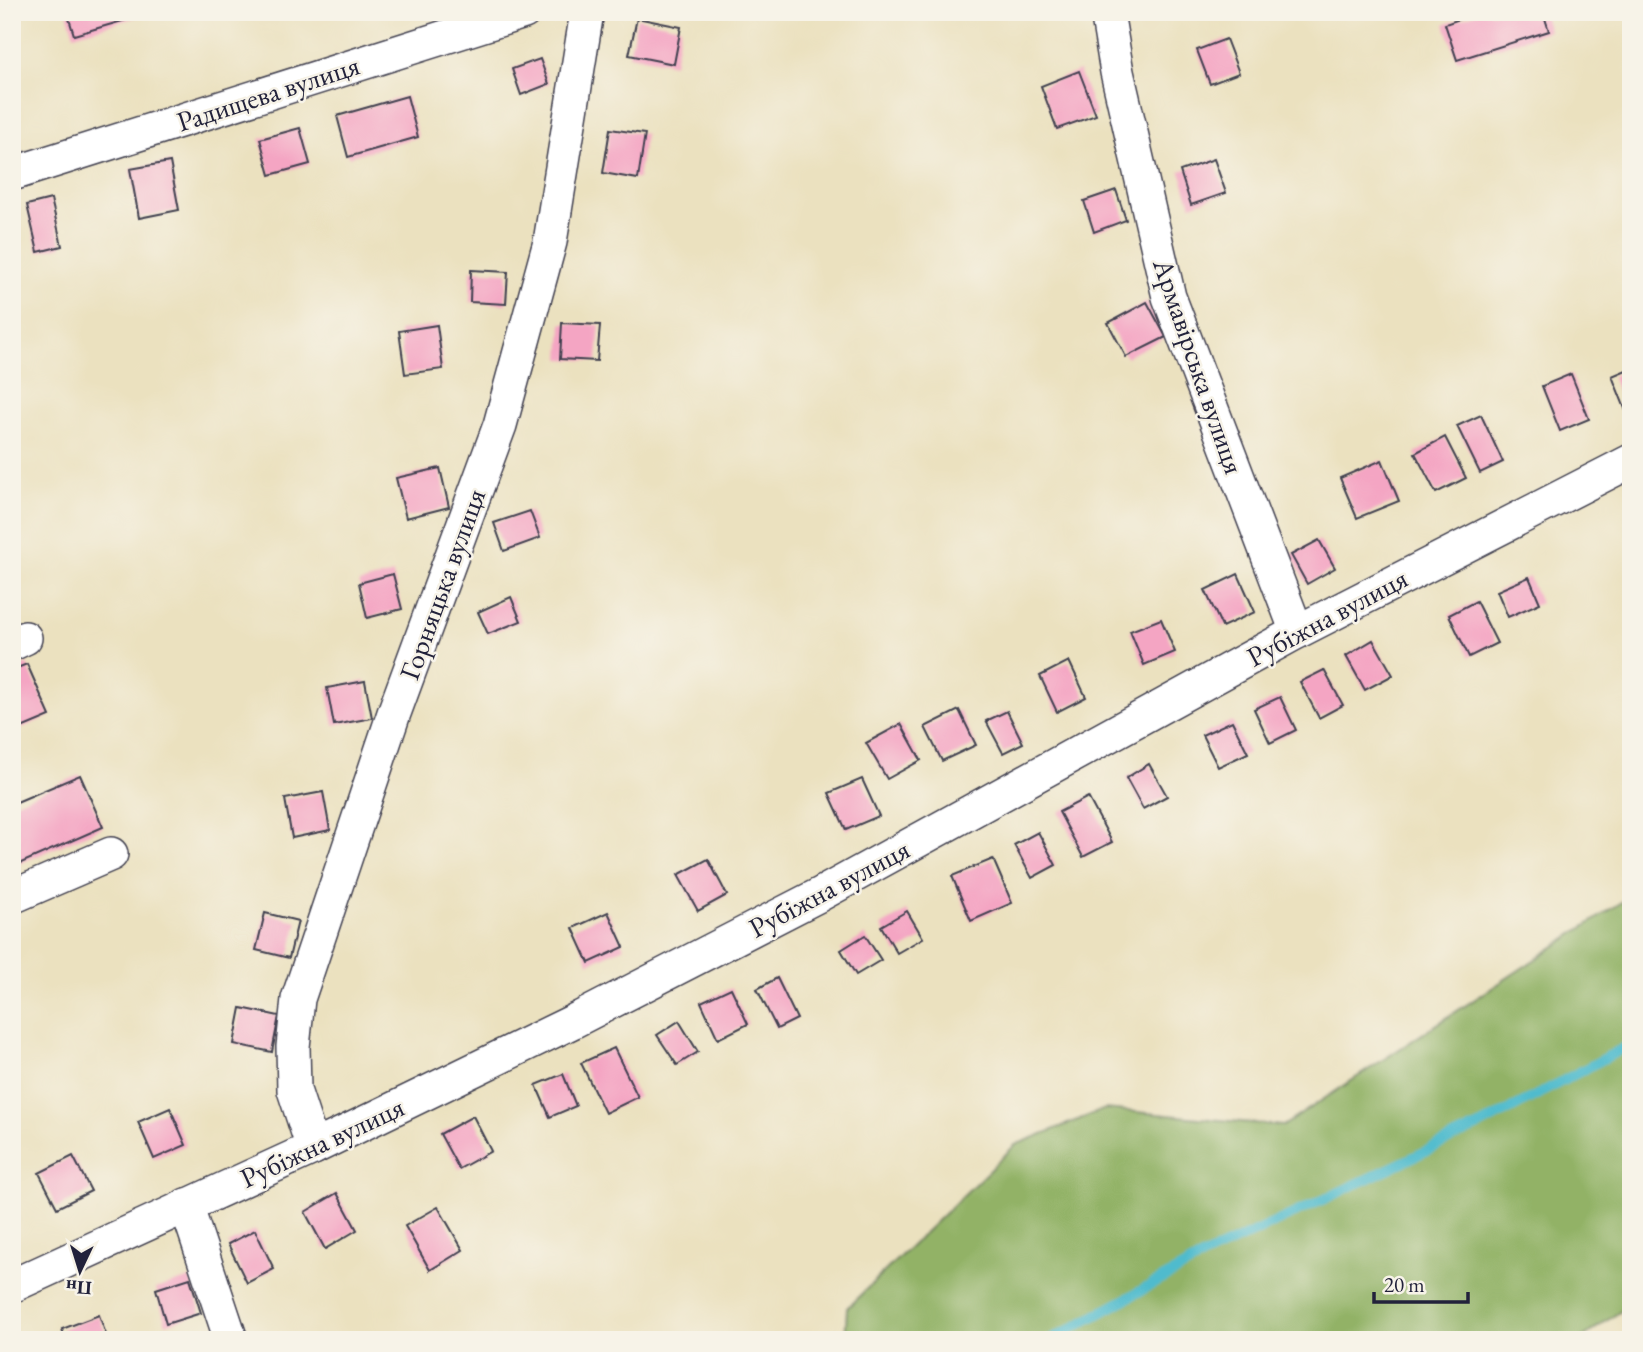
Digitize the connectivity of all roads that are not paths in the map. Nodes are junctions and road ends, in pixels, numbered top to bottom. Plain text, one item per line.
1 (524, 12) edge
2 (587, 12) edge
3 (1107, 12) edge
4 (12, 174) edge
5 (1631, 461) edge
6 (1297, 632) junction
7 (111, 854) dead end
8 (12, 897) edge
9 (313, 1148) junction
10 (186, 1205) junction
11 (12, 1286) edge
12 (231, 1340) edge

1 - 4 street, Радищева вулиця
2 - 9 street, Горняцька вулиця
3 - 6 street, Армавірська вулиця
5 - 6 street, Рубіжна вулиця
6 - 9 street, Рубіжна вулиця
7 - 8 street
9 - 10 street, Рубіжна вулиця
10 - 11 street, Рубіжна вулиця
10 - 12 street

